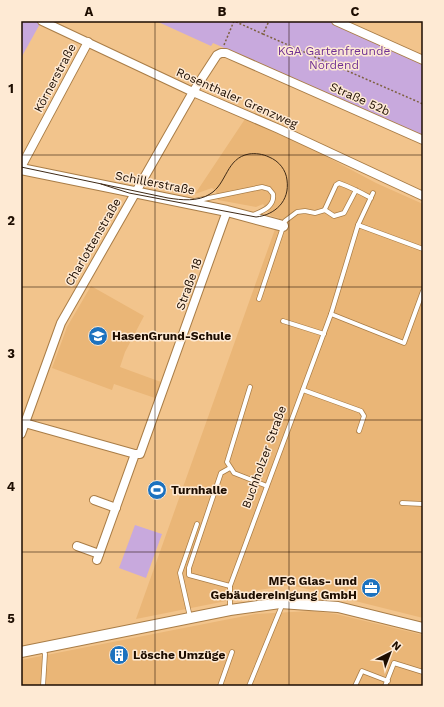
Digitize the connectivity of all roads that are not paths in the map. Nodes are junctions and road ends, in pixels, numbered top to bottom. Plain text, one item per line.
1 (42, 21) edge
2 (336, 21) edge
3 (88, 42) junction
4 (221, 53) joint
5 (423, 60) edge
6 (193, 92) junction
7 (423, 140) edge
8 (21, 168) edge
9 (356, 190) junction
10 (373, 192) dead end
11 (135, 193) junction
12 (423, 196) edge
13 (371, 198) junction
14 (185, 202) junction
15 (325, 210) junction
16 (227, 211) junction
17 (251, 216) junction
18 (283, 226) junction
19 (358, 226) junction
20 (423, 249) edge
21 (423, 291) edge
22 (259, 299) dead end
23 (331, 314) junction
24 (283, 320) dead end
25 (324, 334) junction
26 (250, 387) dead end
27 (303, 390) junction
28 (23, 422) edge
29 (359, 431) dead end
30 (21, 434) edge
31 (137, 454) junction
32 (230, 468) junction
33 (267, 486) junction
34 (94, 500) dead end
35 (402, 503) dead end
36 (423, 504) edge
37 (116, 508) junction
38 (197, 524) dead end
39 (77, 546) dead end
40 (230, 586) junction
41 (283, 603) junction
42 (230, 610) junction
43 (190, 618) junction
44 (423, 628) edge
45 (43, 648) junction
46 (21, 652) edge
47 (232, 652) dead end
48 (423, 672) edge
49 (388, 681) junction
50 (43, 686) edge
51 (220, 686) edge
52 (249, 686) edge
53 (355, 686) edge
54 (386, 686) edge

1 - 3 street, Rosenthaler Grenzweg
2 - 5 street
3 - 6 street, Rosenthaler Grenzweg
3 - 8 street, Körnerstraße
4 - 6 street, Charlottenstraße
4 - 7 street, Straße 52b
6 - 11 street, Charlottenstraße
6 - 12 street, Rosenthaler Grenzweg
8 - 11 street, Schillerstraße
9 - 13 lane
9 - 15 lane
9 - 15 lane
10 - 13 lane, Buchholzer Straße
11 - 14 street, Schillerstraße
11 - 28 street, Charlottenstraße
13 - 19 lane, Buchholzer Straße
14 - 16 street, Schillerstraße
14 - 17 lane
15 - 18 lane
16 - 17 street, Schillerstraße
16 - 31 street, Straße 18
17 - 18 street, Schillerstraße
18 - 22 lane
19 - 20 lane
19 - 23 lane, Buchholzer Straße
21 - 23 lane
23 - 25 lane, Buchholzer Straße
24 - 25 lane
25 - 27 lane, Buchholzer Straße
26 - 32 lane
27 - 29 lane
27 - 33 lane, Buchholzer Straße
28 - 30 street, Charlottenstraße
28 - 31 street
31 - 37 street, Straße 18
32 - 33 lane
32 - 40 lane
33 - 40 lane, Buchholzer Straße
34 - 37 street
35 - 36 lane
37 - 39 street, Straße 18
38 - 43 lane
40 - 42 lane, Buchholzer Straße
41 - 42 street
41 - 44 street
41 - 52 lane
42 - 43 street
43 - 45 street
45 - 46 street
45 - 50 lane
47 - 51 lane
48 - 49 lane
49 - 53 lane
49 - 54 lane

